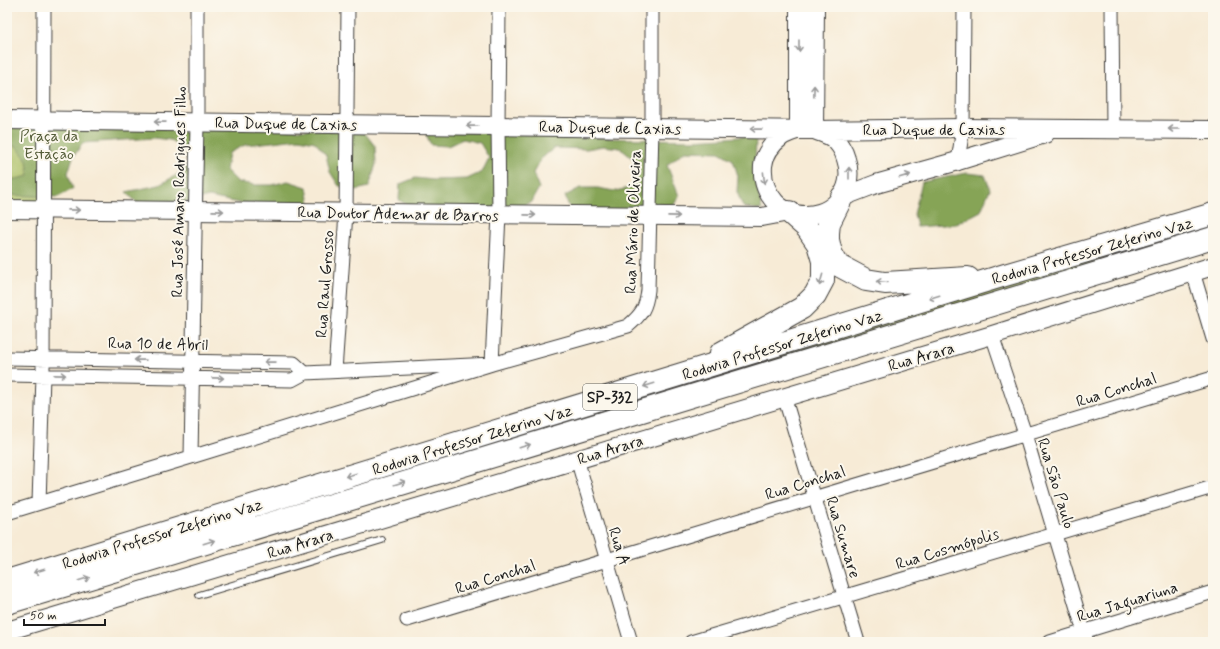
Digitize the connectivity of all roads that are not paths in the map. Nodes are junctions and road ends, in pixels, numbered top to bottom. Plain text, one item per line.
1 (44, 7) edge
2 (197, 7) edge
3 (348, 7) edge
4 (499, 7) edge
5 (652, 7) edge
6 (799, 7) edge
7 (815, 7) edge
8 (964, 7) edge
9 (1112, 7) edge
10 (7, 120) edge
11 (43, 121) junction
12 (197, 122) junction
13 (347, 124) junction
14 (498, 126) junction
15 (652, 128) junction
16 (963, 128) junction
17 (807, 129) junction
18 (1061, 129) junction
19 (1113, 129) junction
20 (1213, 130) edge
21 (958, 161) junction
22 (842, 198) junction
23 (7, 209) edge
24 (43, 209) junction
25 (195, 211) junction
26 (789, 212) junction
27 (346, 213) junction
28 (499, 214) junction
29 (1213, 214) edge
30 (651, 216) junction
31 (1213, 238) edge
32 (1213, 266) edge
33 (1193, 272) junction
34 (1005, 275) junction
35 (992, 335) junction
36 (1213, 339) edge
37 (7, 358) edge
38 (43, 358) junction
39 (192, 361) junction
40 (492, 364) junction
41 (335, 371) junction
42 (305, 373) junction
43 (7, 375) edge
44 (43, 375) junction
45 (192, 378) junction
46 (673, 378) junction
47 (1213, 378) edge
48 (784, 396) junction
49 (1025, 434) junction
50 (192, 457) junction
51 (577, 459) junction
52 (1213, 486) edge
53 (814, 497) junction
54 (40, 503) junction
55 (7, 513) edge
56 (1055, 534) junction
57 (382, 540) dead end
58 (607, 559) junction
59 (7, 581) edge
60 (1213, 592) edge
61 (199, 595) dead end
62 (844, 596) junction
63 (7, 603) edge
64 (407, 620) dead end
65 (7, 631) edge
66 (1086, 637) edge
67 (631, 642) edge
68 (691, 642) edge
69 (858, 642) edge
70 (1050, 642) edge

1 - 11 street
2 - 12 street, Rua José Amaro Rodrigues Filho
3 - 13 street, Rua Raul Grosso
4 - 14 street
5 - 15 street, Rua Mário de Oliveira
6 -> 17 street
17 -> 7 street
8 - 16 street
9 - 19 street
10 - 11 street, Rua Duque de Caxias
12 -> 11 street, Rua Duque de Caxias
11 - 24 street
12 - 13 street, Rua Duque de Caxias
12 - 25 street, Rua José Amaro Rodrigues Filho
14 -> 13 street, Rua Duque de Caxias
13 - 27 street, Rua Raul Grosso
14 - 15 street, Rua Duque de Caxias
14 - 28 street
17 -> 15 street, Rua Duque de Caxias
15 - 30 street, Rua Mário de Oliveira
16 - 17 street, Rua Duque de Caxias
16 - 18 street, Rua Duque de Caxias
16 - 21 street
22 -> 17 street
17 -> 26 street
18 - 19 street, Rua Duque de Caxias
18 - 21 street
20 -> 19 street, Rua Duque de Caxias
22 -> 21 street
22 - 26 street
34 -> 22 highway
23 - 24 street, Rua Doutor Ademar de Barros
24 -> 25 street, Rua Doutor Ademar de Barros
24 - 38 street
25 -> 27 street, Rua Doutor Ademar de Barros
25 - 39 street, Rua José Amaro Rodrigues Filho
30 -> 26 street, Rua Doutor Ademar de Barros
26 -> 46 highway
27 - 28 street, Rua Doutor Ademar de Barros
27 - 41 street, Rua Raul Grosso
28 -> 30 street, Rua Doutor Ademar de Barros
28 - 40 street
29 - 34 highway, Rodovia Professor Zeferino Vaz / SP-332
30 - 40 street, Rua Mário de Oliveira
63 -> 31 highway, Rodovia Professor Zeferino Vaz / SP-332
32 - 33 street, Rua Arara
33 - 35 street, Rua Arara
33 - 36 street
34 -> 46 highway, Rodovia Professor Zeferino Vaz / SP-332
35 - 48 street, Rua Arara
35 - 49 street, Rua São Paulo
37 - 38 street, Rua 10 de Abril
39 -> 38 street, Rua 10 de Abril
38 - 44 street
42 -> 39 street, Rua 10 de Abril
39 - 45 street, Rua José Amaro Rodrigues Filho
40 - 41 street
40 - 50 street
41 - 42 street
45 -> 42 street
43 - 44 street
44 -> 45 street
44 - 54 street
45 - 50 street, Rua José Amaro Rodrigues Filho
46 -> 59 highway, Rodovia Professor Zeferino Vaz / SP-332
47 - 49 street, Rua Conchal
48 - 51 street, Rua Arara
48 - 53 street, Rua Sumare
49 - 53 street, Rua Conchal
49 - 56 street, Rua São Paulo
50 - 54 street
51 - 58 street, Rua A
51 - 65 street, Rua Arara
52 - 56 street, Rua Cosmópolis
53 - 58 street, Rua Conchal
53 - 62 street, Rua Sumare
54 - 55 street
56 - 62 street, Rua Cosmópolis
56 - 66 street, Rua São Paulo
57 - 61 lane
58 - 64 street, Rua Conchal
58 - 67 street, Rua A
60 - 66 street, Rua Jaguariuna
62 - 68 street, Rua Cosmópolis
62 - 69 street, Rua Sumare
66 - 70 street, Rua Jaguariuna

